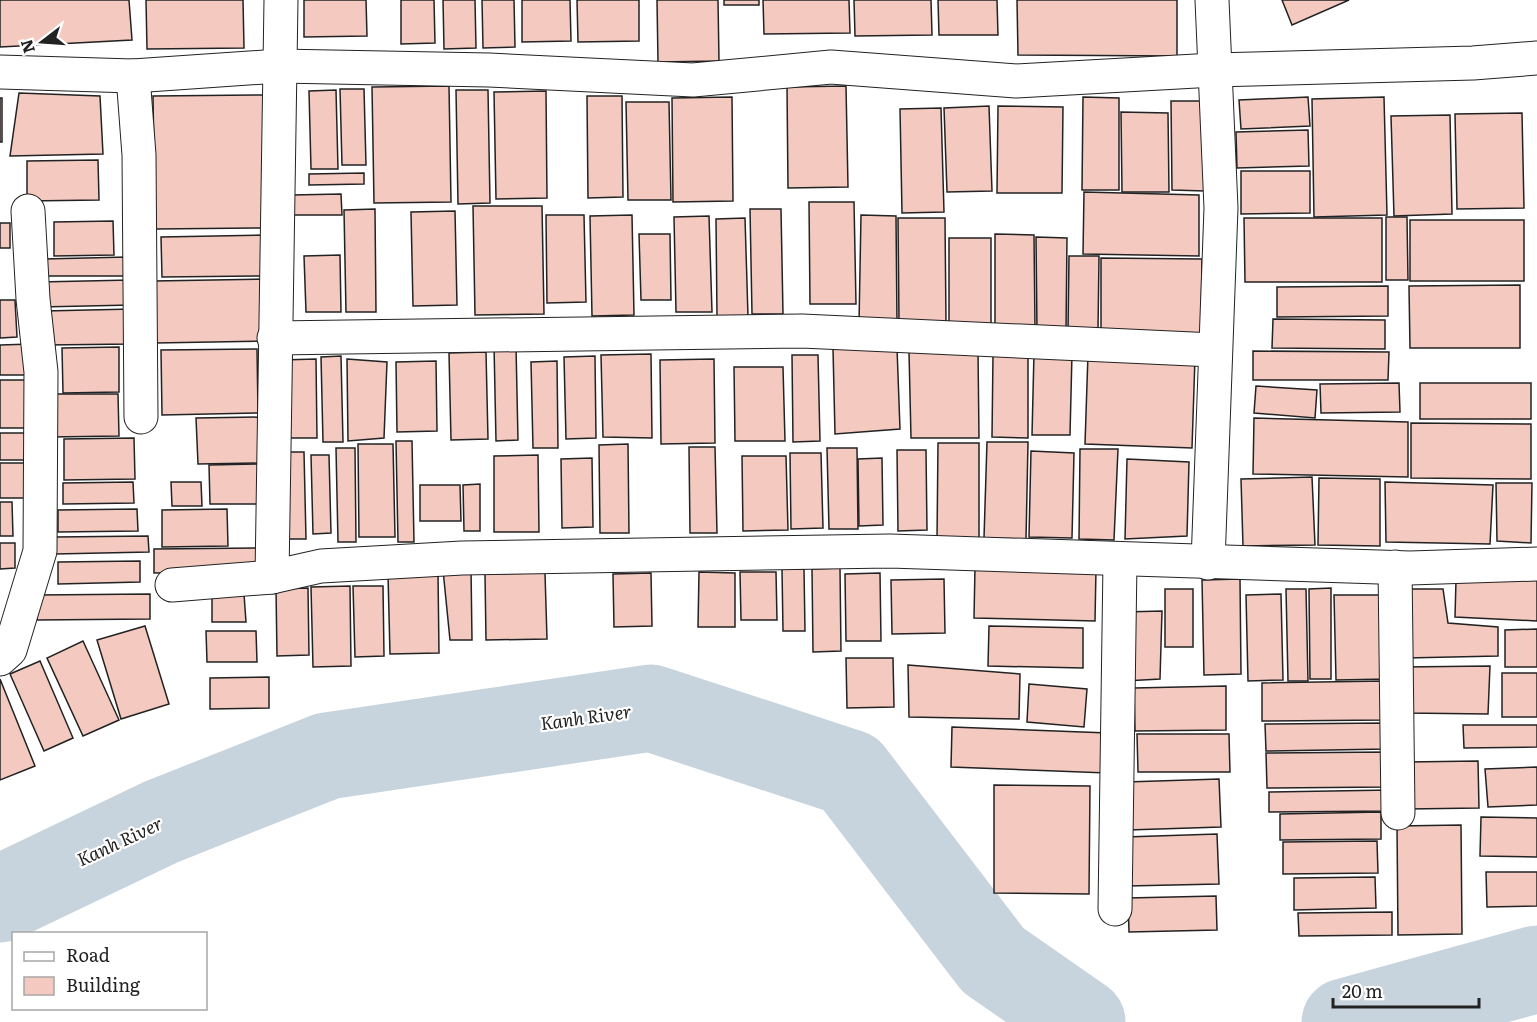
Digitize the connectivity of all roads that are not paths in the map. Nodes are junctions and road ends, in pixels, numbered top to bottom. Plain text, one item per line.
1 (281, 0) edge
2 (1212, 0) edge
3 (1537, 58) edge
4 (279, 66) junction
5 (1214, 70) junction
6 (0, 72) edge
7 (133, 76) junction
8 (28, 211) dead end
9 (274, 338) junction
10 (1214, 350) junction
11 (141, 417) dead end
12 (1120, 561) junction
13 (1208, 562) junction
14 (1537, 564) edge
15 (1395, 567) junction
16 (272, 577) junction
17 (172, 585) dead end
18 (0, 659) edge
19 (1398, 813) dead end
20 (1115, 909) dead end

1 - 4 street
2 - 5 street
3 - 5 street
4 - 5 street
4 - 7 street
4 - 9 street
5 - 10 street
6 - 7 street
7 - 11 street
8 - 18 street
9 - 10 street
9 - 16 street
10 - 13 street
12 - 13 street
12 - 16 street
12 - 20 street
13 - 15 street
14 - 15 street
15 - 19 street
16 - 17 street

